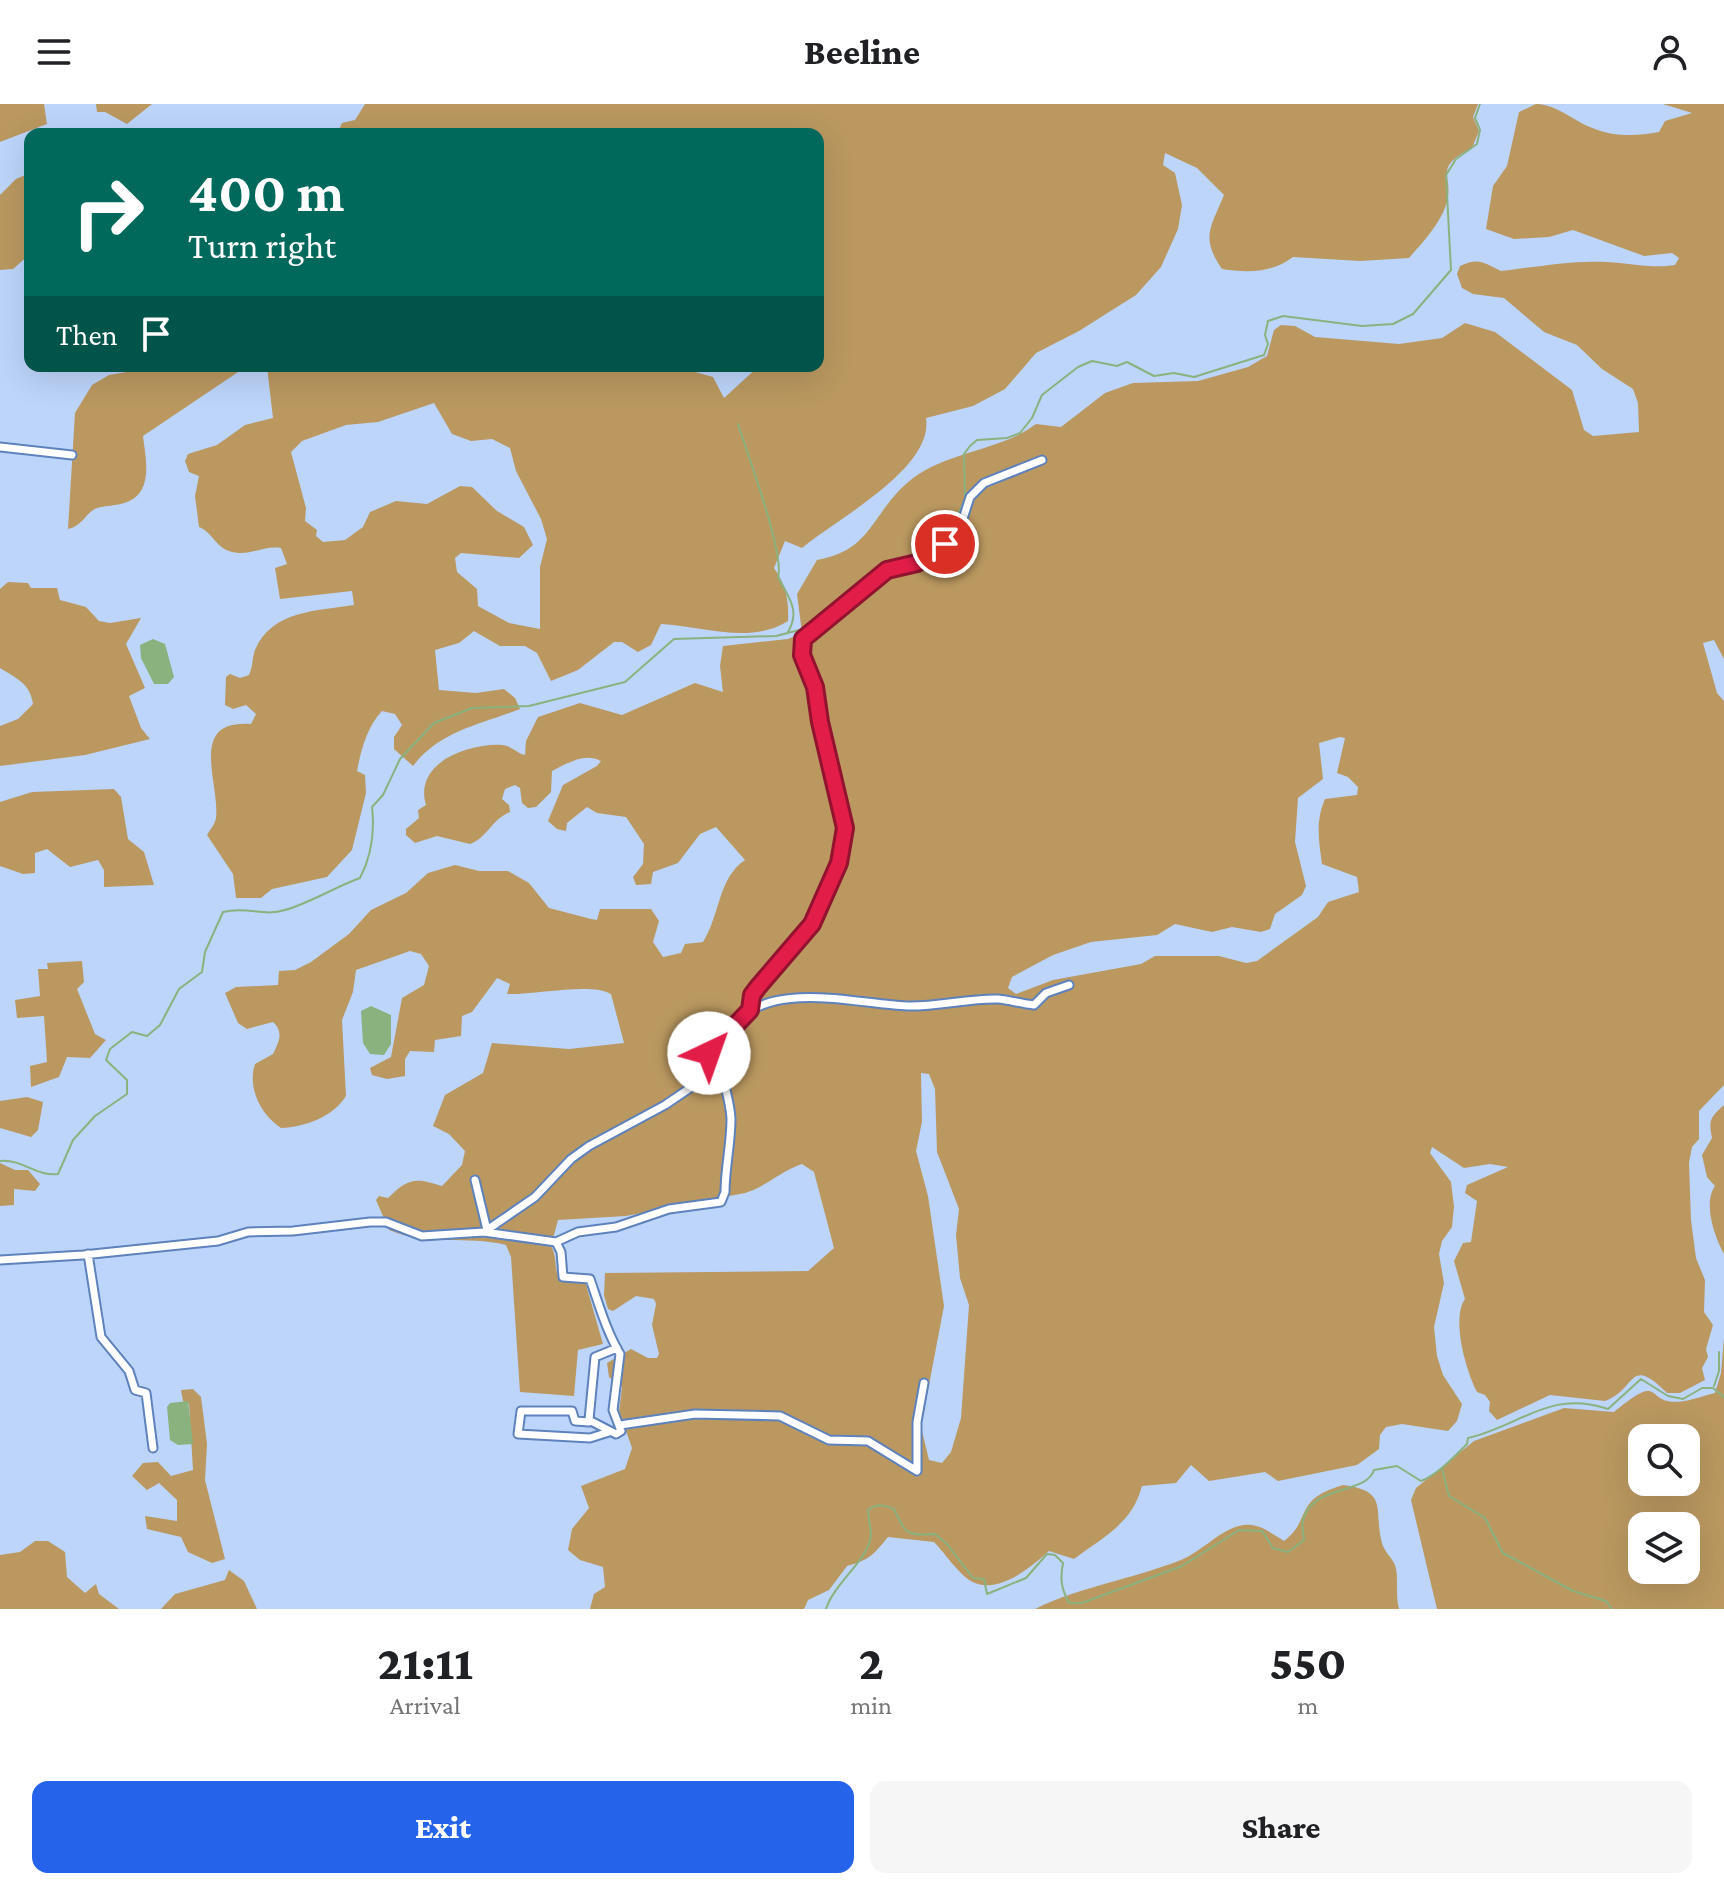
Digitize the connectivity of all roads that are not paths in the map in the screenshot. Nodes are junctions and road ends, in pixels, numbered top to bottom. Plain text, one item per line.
1 (0, 447) edge
2 (72, 455) dead end
3 (1042, 460) dead end
4 (1069, 985) dead end
5 (750, 1010) junction
6 (729, 1031) junction
7 (475, 1180) dead end
8 (485, 1231) junction
9 (556, 1242) junction
10 (88, 1254) junction
11 (0, 1260) edge
12 (617, 1348) junction
13 (924, 1383) dead end
14 (589, 1422) junction
15 (620, 1425) junction
16 (609, 1432) junction
17 (153, 1448) dead end

1 - 2 street
3 - 5 street
4 - 5 street
5 - 6 street
6 - 8 street
6 - 9 street
7 - 8 street
8 - 9 street
8 - 10 street
9 - 12 street
10 - 11 street
10 - 17 street
12 - 14 street
12 - 15 street
13 - 15 street
14 - 16 street
14 - 16 street
15 - 16 street

